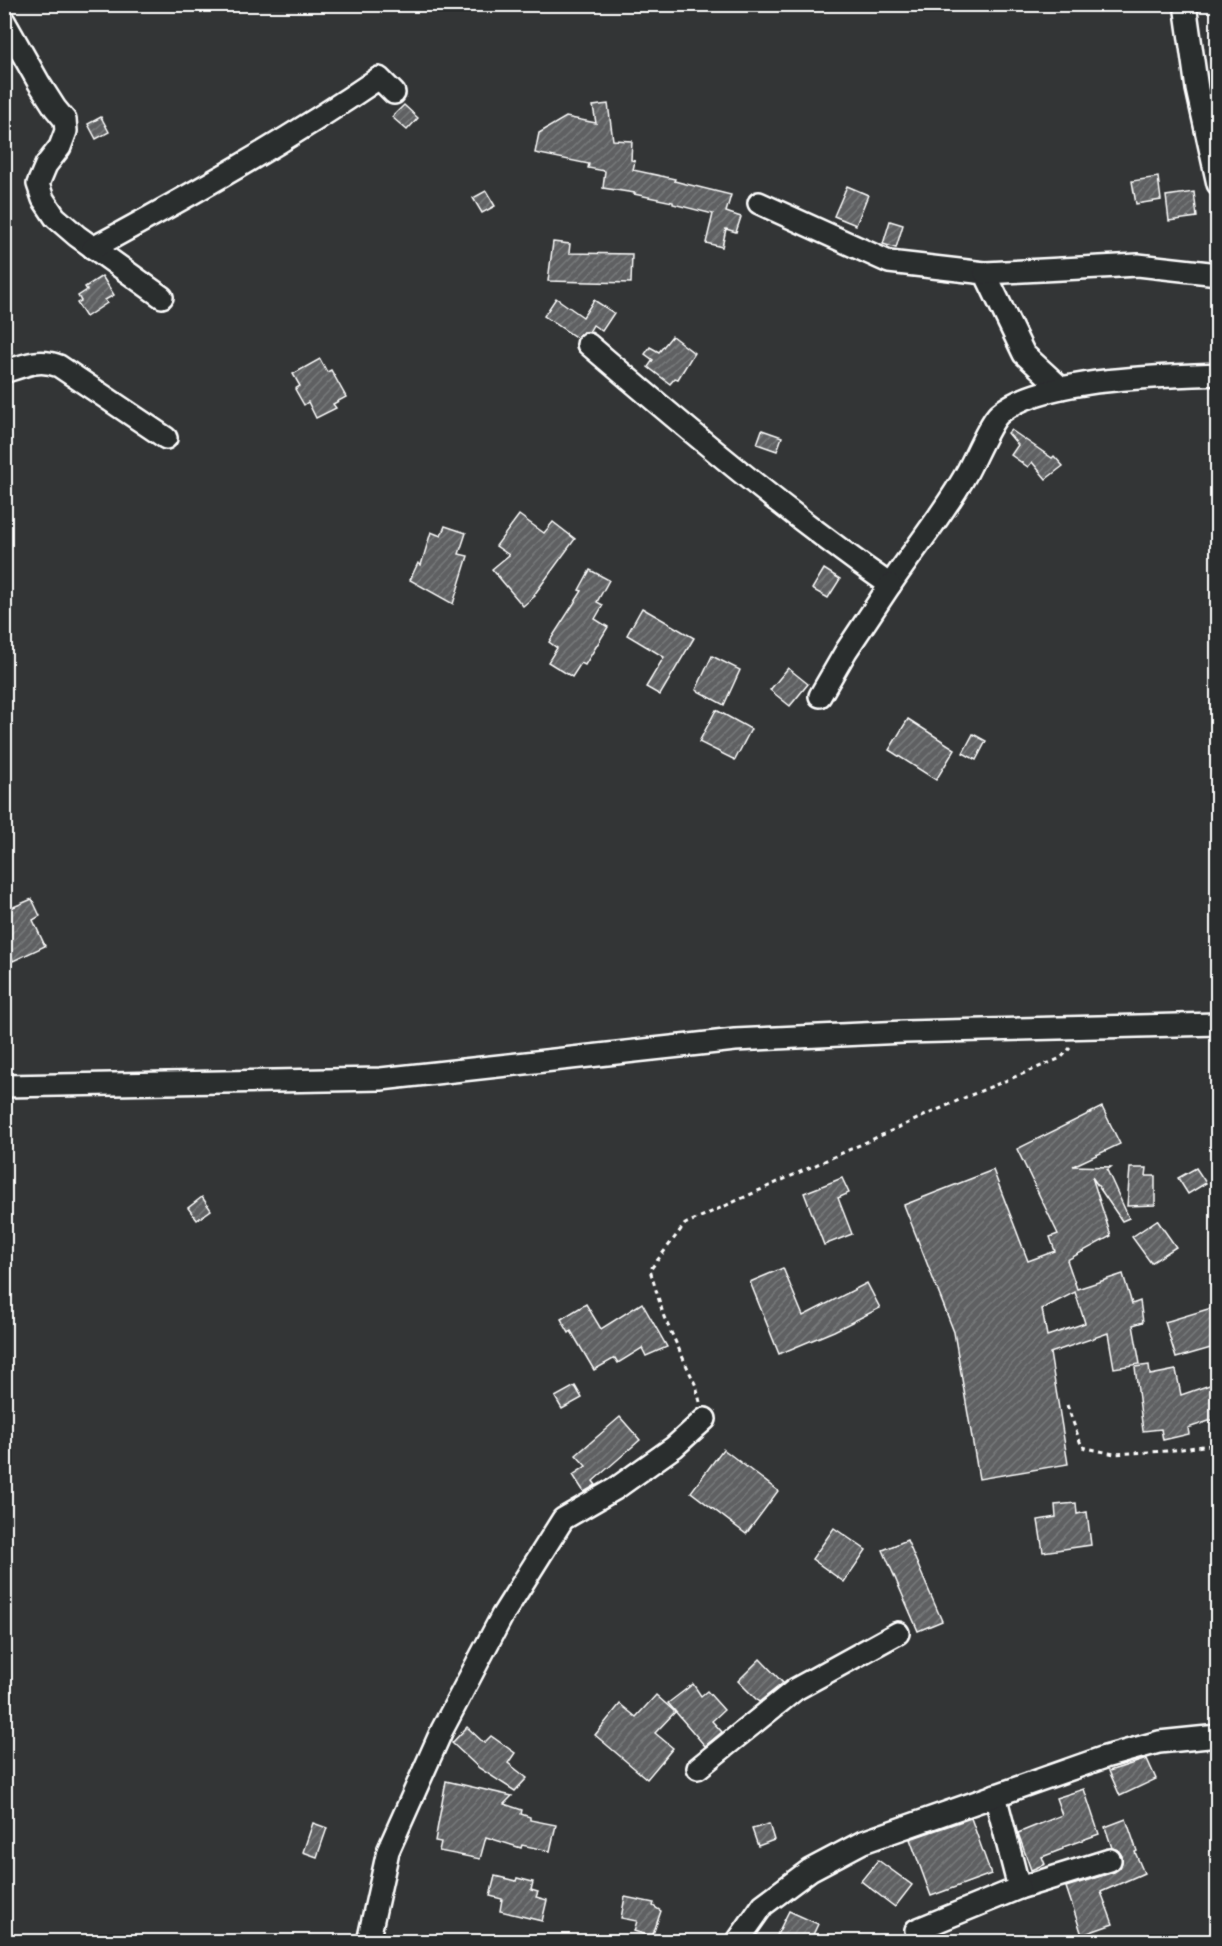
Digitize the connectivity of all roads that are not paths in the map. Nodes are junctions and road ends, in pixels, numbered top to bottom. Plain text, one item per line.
1 (1185, 4) edge
2 (4, 21) edge
3 (394, 93) dead end
4 (1218, 184) edge
5 (759, 202) dead end
6 (93, 248) junction
7 (985, 273) junction
8 (1218, 274) edge
9 (162, 297) dead end
10 (588, 344) dead end
11 (4, 372) edge
12 (1218, 374) edge
13 (1061, 388) junction
14 (166, 438) dead end
15 (891, 585) junction
16 (820, 696) dead end
17 (1218, 1024) edge
18 (4, 1086) edge
19 (705, 1419) road end
20 (898, 1633) dead end
21 (1218, 1736) edge
22 (698, 1768) dead end
23 (995, 1795) junction
24 (1110, 1860) dead end
25 (1019, 1888) junction
26 (916, 1930) dead end
27 (368, 1941) edge
28 (737, 1941) edge

1 - 4 street
2 - 6 street
3 - 6 street
5 - 7 street
6 - 9 street
7 - 8 street
7 - 13 street
10 - 15 street
11 - 14 street
12 - 13 street
13 - 15 street
15 - 16 street
17 - 18 street
19 - 27 street
20 - 22 street
21 - 23 street
23 - 25 street
23 - 28 street
24 - 25 street
25 - 26 street

